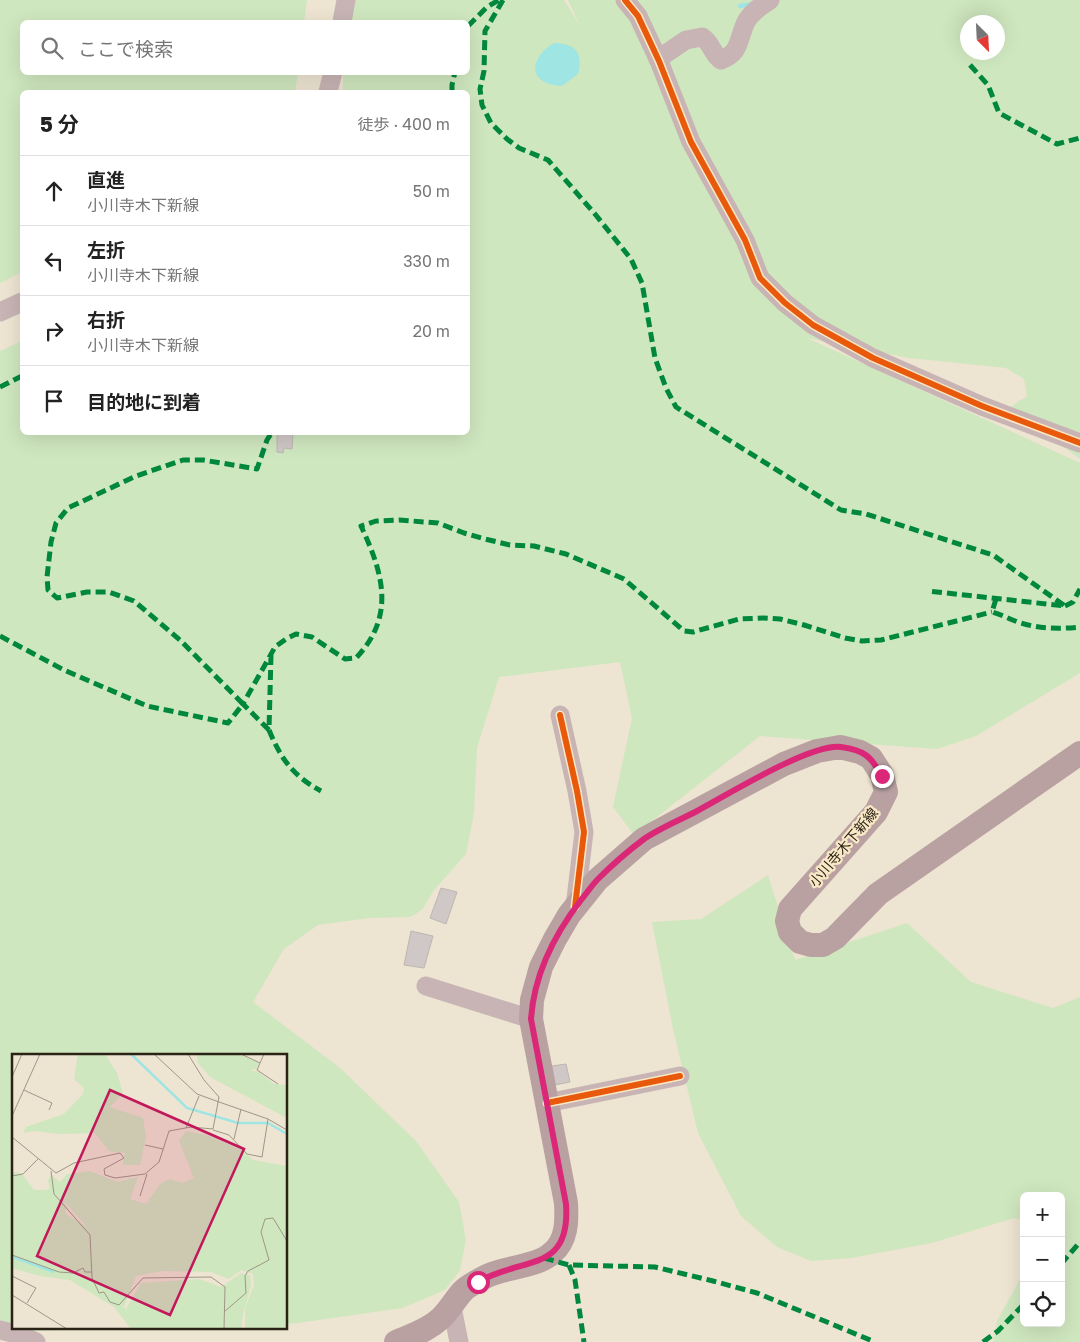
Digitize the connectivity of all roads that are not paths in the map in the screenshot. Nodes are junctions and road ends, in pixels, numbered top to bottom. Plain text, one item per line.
1 (346, 0) edge
2 (625, 0) edge
3 (770, 0) edge
4 (342, 20) edge
5 (658, 59) junction
6 (331, 75) edge
7 (328, 90) edge
8 (20, 303) edge
9 (0, 312) edge
10 (1080, 443) edge
11 (560, 715) dead end
12 (1080, 753) edge
13 (575, 907) junction
14 (426, 986) dead end
15 (531, 1019) junction
16 (680, 1076) dead end
17 (547, 1103) junction
18 (452, 1306) junction
19 (0, 1330) edge
20 (36, 1342) edge
21 (396, 1342) edge
22 (459, 1342) edge

1 - 4 street
2 - 5 street
3 - 5 street
5 - 10 street
6 - 7 street
8 - 9 street
11 - 13 street
12 - 13 main road, 小川寺木下新線
13 - 15 main road, 小川寺木下新線
14 - 15 street
15 - 17 main road, 小川寺木下新線
16 - 17 street
17 - 18 main road, 小川寺木下新線
18 - 21 main road, 小川寺木下新線
18 - 22 street
19 - 20 street

